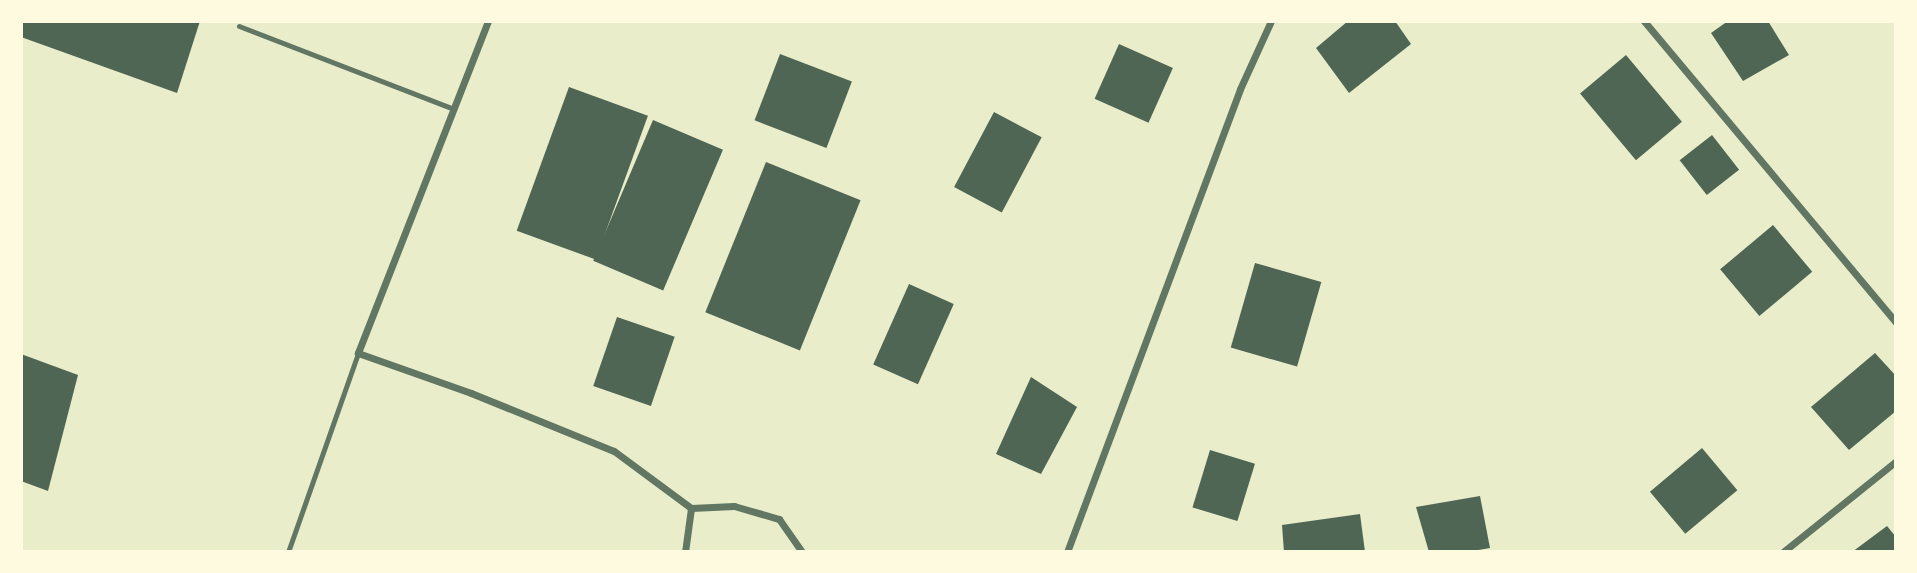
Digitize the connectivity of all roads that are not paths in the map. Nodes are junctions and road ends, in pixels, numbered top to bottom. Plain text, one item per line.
1 (488, 21) edge
2 (1271, 21) edge
3 (1644, 21) edge
4 (239, 26) dead end
5 (454, 109) junction
6 (1896, 322) edge
7 (358, 354) junction
8 (1896, 461) edge
9 (691, 508) junction
10 (288, 552) edge
11 (685, 552) edge
12 (802, 552) edge
13 (1067, 552) edge
14 (1783, 552) edge

1 - 5 street
2 - 13 street
3 - 6 street
4 - 5 lane
5 - 7 street
7 - 9 street
7 - 10 lane
8 - 14 street
9 - 11 street
9 - 12 street

